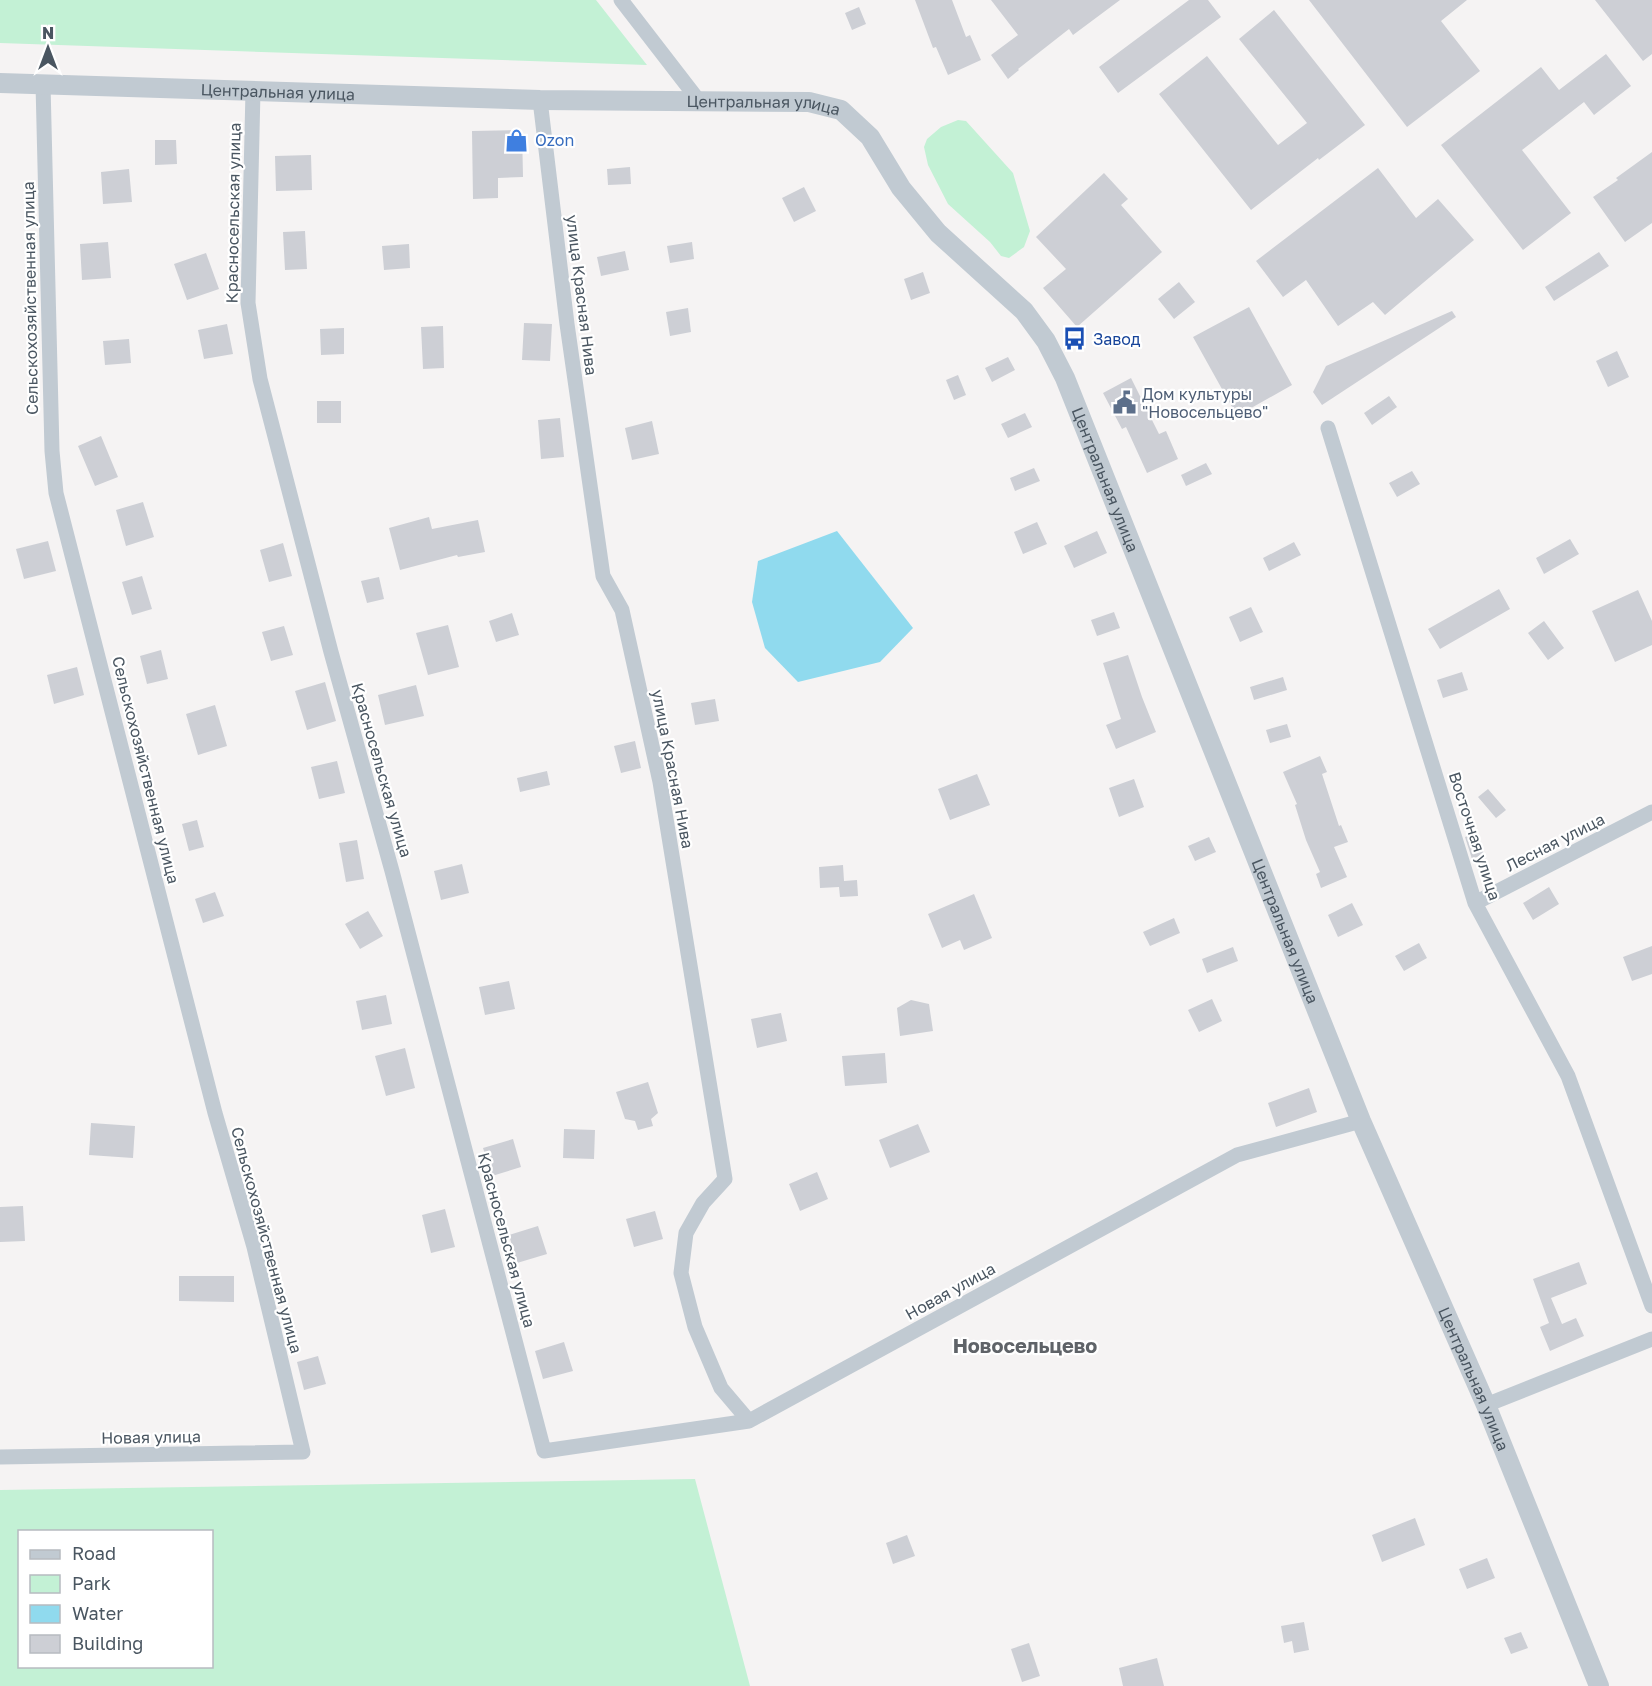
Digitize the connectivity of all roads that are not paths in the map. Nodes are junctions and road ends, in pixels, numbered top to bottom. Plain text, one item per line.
1 (621, 0) edge
2 (0, 83) edge
3 (43, 84) junction
4 (252, 91) junction
5 (540, 100) junction
6 (699, 101) junction
7 (1328, 428) dead end
8 (1652, 812) edge
9 (1476, 903) junction
10 (1360, 1121) junction
11 (1652, 1306) edge
12 (1652, 1339) edge
13 (1486, 1405) junction
14 (749, 1421) junction
15 (544, 1451) joint
16 (303, 1452) joint
17 (0, 1457) edge
18 (1599, 1686) edge

1 - 6 street
2 - 3 street, Центральная улица
3 - 4 street, Центральная улица
3 - 16 street, Сельскохозяйственная улица
4 - 5 street, Центральная улица
4 - 15 street, Красносельская улица
5 - 6 street, Центральная улица
5 - 14 street, улица Красная Нива
6 - 10 street, Центральная улица
7 - 9 street, Восточная улица
8 - 9 street, Лесная улица
9 - 11 street, Восточная улица
10 - 13 street, Центральная улица
10 - 14 street, Новая улица
12 - 13 street
13 - 18 street, Центральная улица
14 - 15 street, Новая улица
16 - 17 street, Новая улица

